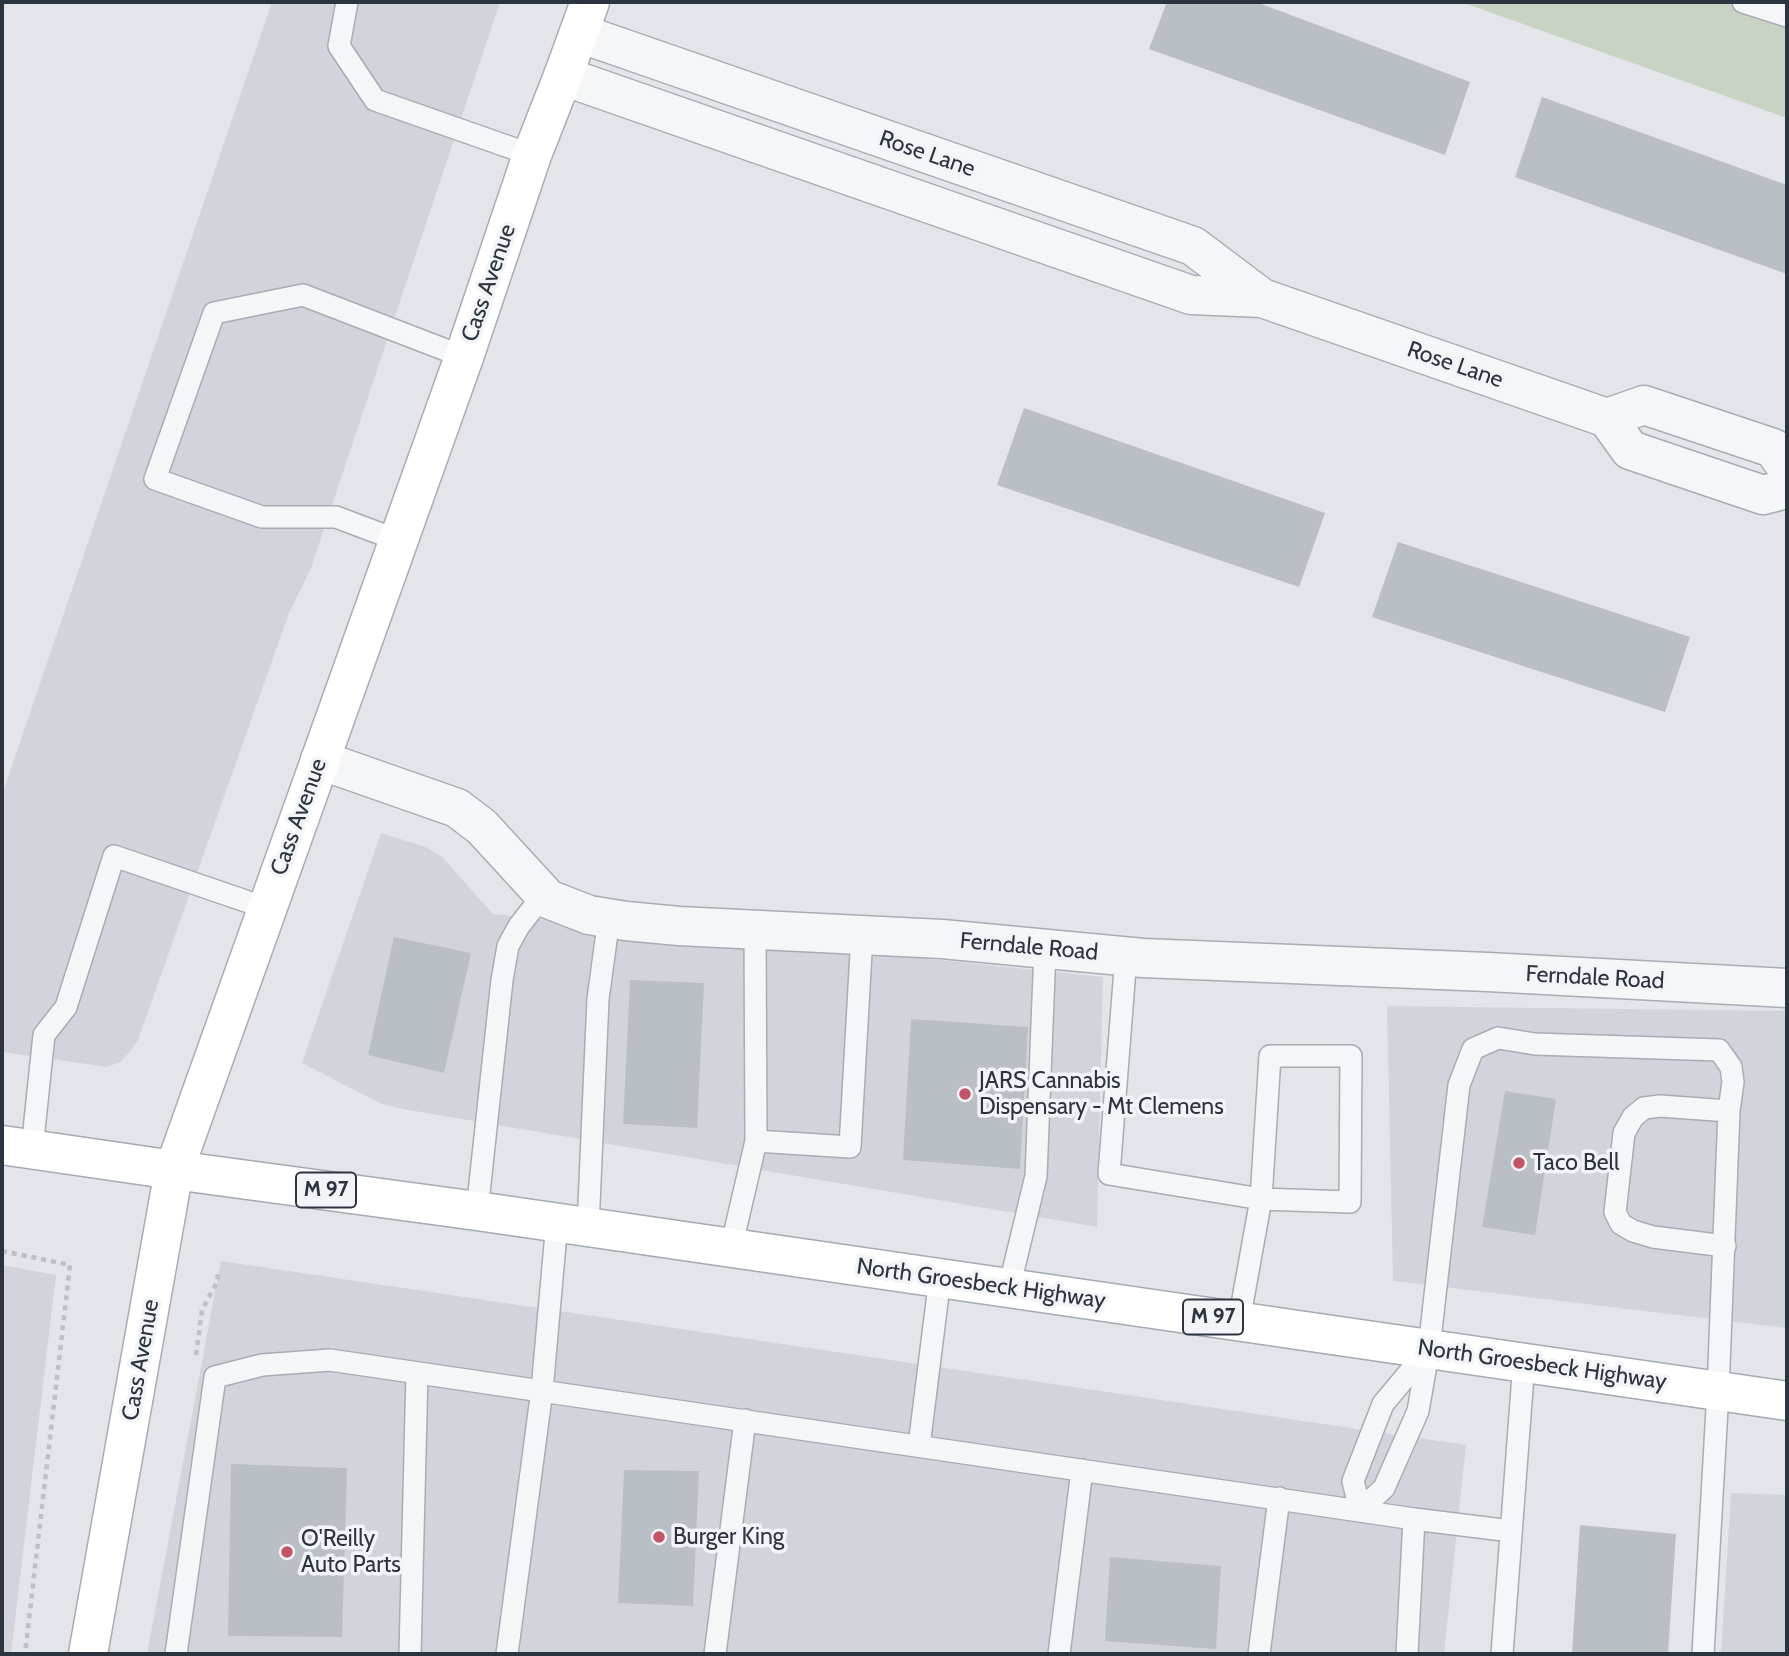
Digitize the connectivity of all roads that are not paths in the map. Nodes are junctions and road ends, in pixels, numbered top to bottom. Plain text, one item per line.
1 (347, 2) edge
2 (1743, 2) edge
3 (1787, 16) edge
4 (585, 17) edge
5 (563, 76) junction
6 (532, 155) junction
7 (1262, 298) junction
8 (464, 357) junction
9 (1607, 418) junction
10 (1787, 468) edge
11 (1787, 489) edge
12 (397, 540) junction
13 (320, 760) junction
14 (544, 894) junction
15 (266, 908) junction
16 (609, 918) junction
17 (755, 929) junction
18 (862, 935) junction
19 (1045, 948) junction
20 (1126, 956) junction
21 (1787, 988) edge
22 (1729, 1111) junction
23 (756, 1141) junction
24 (17, 1147) edge
25 (174, 1170) junction
26 (1261, 1199) junction
27 (477, 1210) junction
28 (573, 1224) junction
29 (1724, 1246) junction
30 (731, 1248) junction
31 (940, 1278) junction
32 (1009, 1288) junction
33 (1239, 1321) junction
34 (1429, 1349) junction
35 (1524, 1362) junction
36 (417, 1373) junction
37 (542, 1390) junction
38 (1718, 1391) junction
39 (1787, 1401) edge
40 (745, 1420) junction
41 (919, 1446) junction
42 (1082, 1470) junction
43 (1279, 1498) junction
44 (1360, 1510) junction
45 (1414, 1518) junction
46 (1511, 1531) junction
47 (88, 1654) edge
48 (176, 1654) edge
49 (410, 1654) edge
50 (507, 1654) edge
51 (715, 1654) edge
52 (1059, 1654) edge
53 (1259, 1654) edge
54 (1407, 1654) edge
55 (1502, 1654) edge
56 (1703, 1654) edge

1 - 6 lane
2 - 3 lane
4 - 5 main road, Cass Avenue
4 - 7 street, Rose Lane
5 - 6 main road, Cass Avenue
5 - 7 street, Rose Lane
6 - 8 main road, Cass Avenue
7 - 9 street, Rose Lane
8 - 12 main road, Cass Avenue
8 - 12 lane
9 - 10 street
9 - 11 street
12 - 13 main road, Cass Avenue
13 - 14 street, Ferndale Road
13 - 15 main road, Cass Avenue
14 - 16 street, Ferndale Road
14 - 27 lane
15 - 24 lane
15 - 25 main road, Cass Avenue
16 - 17 street, Ferndale Road
16 - 28 lane
17 - 18 street, Ferndale Road
17 - 23 lane
18 - 19 street, Ferndale Road
18 - 23 lane
19 - 20 street, Ferndale Road
19 - 32 lane
20 - 21 street, Ferndale Road
20 - 26 lane
22 - 29 lane
22 - 29 lane
22 - 34 lane
23 - 30 lane
24 - 25 main road, M 97
25 - 27 main road, North Groesbeck Highway / M 97
25 - 47 main road, Cass Avenue
26 - 26 lane
26 - 33 lane
27 - 28 main road, North Groesbeck Highway / M 97
28 - 30 main road, North Groesbeck Highway / M 97
28 - 37 lane
29 - 38 lane
30 - 31 main road, North Groesbeck Highway / M 97
31 - 32 main road, North Groesbeck Highway / M 97
31 - 41 lane
32 - 33 main road, North Groesbeck Highway / M 97
33 - 34 main road, North Groesbeck Highway / M 97
34 - 35 main road, North Groesbeck Highway / M 97
34 - 44 lane
34 - 44 lane
35 - 38 main road, North Groesbeck Highway / M 97
35 - 46 lane
36 - 37 lane
36 - 48 lane
36 - 49 lane
37 - 40 lane
37 - 50 lane
38 - 39 main road, North Groesbeck Highway / M 97
38 - 56 lane
40 - 41 lane
40 - 51 lane
41 - 42 lane
42 - 43 lane
42 - 52 lane
43 - 44 lane
43 - 53 lane
44 - 45 lane
45 - 46 lane
45 - 54 lane
46 - 55 lane

